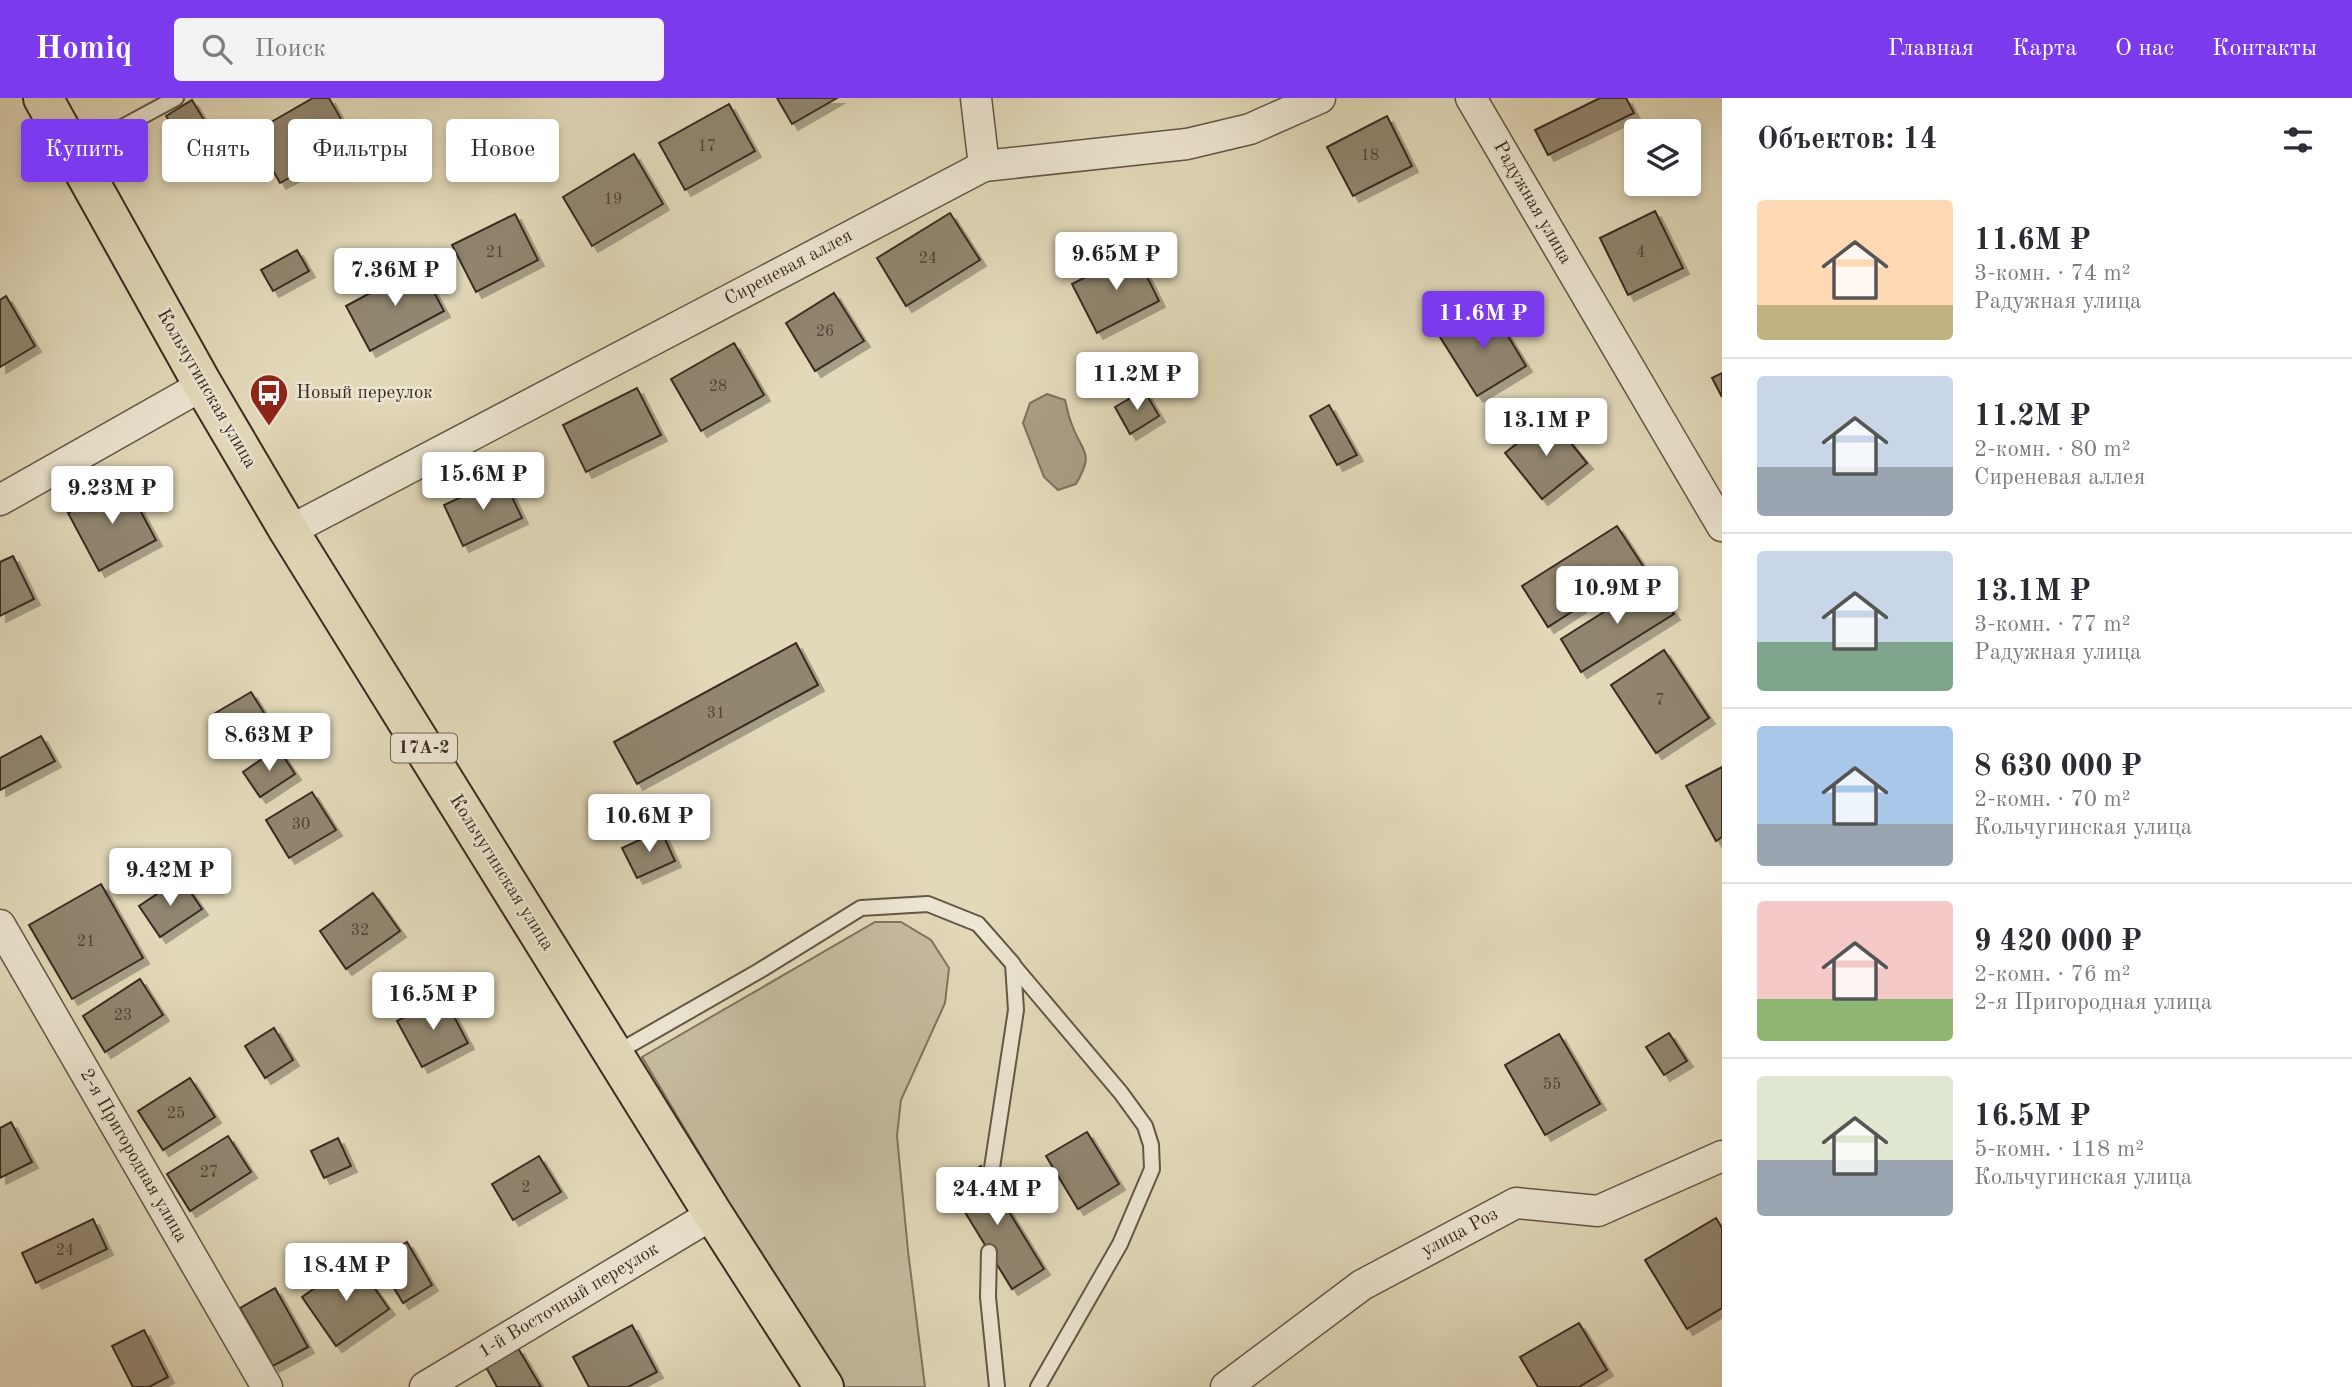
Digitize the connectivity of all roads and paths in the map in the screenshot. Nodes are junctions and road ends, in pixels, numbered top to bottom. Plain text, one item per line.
1 (43, 98) edge
2 (176, 98) edge
3 (976, 98) edge
4 (1320, 98) edge
5 (1471, 98) edge
6 (55, 119) edge
7 (137, 119) edge
8 (984, 166) junction
9 (90, 182) edge
10 (203, 385) junction
11 (0, 500) edge
12 (1722, 526) edge
13 (289, 531) junction
14 (0, 925) edge
15 (1013, 964) junction
16 (614, 1054) junction
17 (1722, 1156) edge
18 (990, 1181) dead end
19 (713, 1214) junction
20 (989, 1252) dead end
21 (267, 1387) edge
22 (425, 1387) edge
23 (824, 1387) edge
24 (997, 1387) edge
25 (1038, 1387) edge
26 (1226, 1387) edge

1 - 6 main road, Кольчугинская улица / 17А-2
2 - 7 lane
3 - 8 street
4 - 8 street, Сиреневая аллея
5 - 12 street, Радужная улица
8 - 13 street, Сиреневая аллея
9 - 10 main road, Кольчугинская улица / 17А-2
10 - 11 street
10 - 13 main road, Кольчугинская улица / 17А-2
13 - 16 main road, Кольчугинская улица / 17А-2
14 - 21 street, 2-я Пригородная улица
15 - 16 lane
15 - 18 lane
15 - 25 lane
16 - 19 main road, Кольчугинская улица / 17А-2
17 - 26 street, улица Роз
19 - 22 street, 1-й Восточный переулок
19 - 23 main road, Кольчугинская улица / 17А-2
20 - 24 lane

